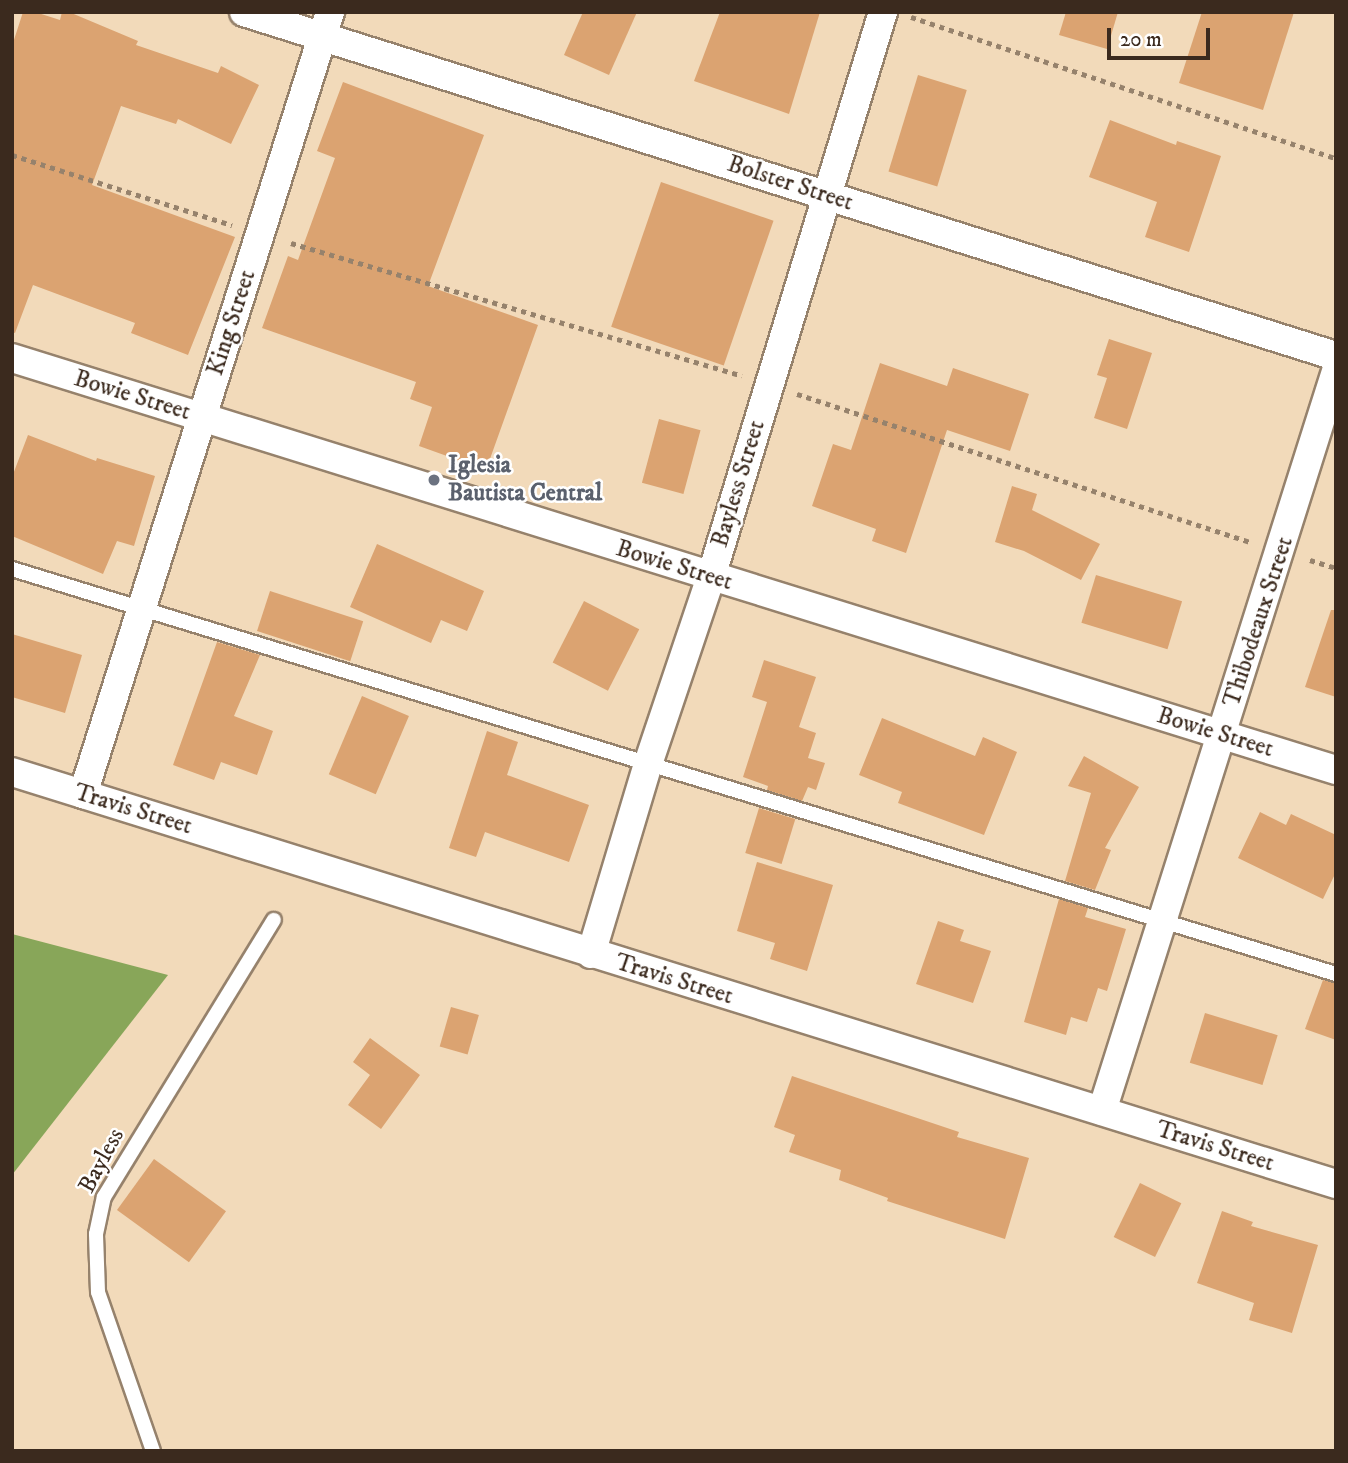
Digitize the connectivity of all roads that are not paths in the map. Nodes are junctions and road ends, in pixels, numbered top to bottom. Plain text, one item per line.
1 (244, 12) edge
2 (896, 14) edge
3 (327, 24) edge
4 (826, 196) junction
5 (1336, 356) edge
6 (12, 358) edge
7 (1336, 371) edge
8 (201, 418) junction
9 (12, 569) edge
10 (711, 577) junction
11 (142, 610) junction
12 (1222, 736) junction
13 (648, 764) junction
14 (1336, 770) edge
15 (12, 772) edge
16 (83, 794) junction
17 (1162, 919) junction
18 (274, 920) dead end
19 (591, 954) junction
20 (1336, 974) edge
21 (1102, 1111) junction
22 (1336, 1184) edge
23 (153, 1451) edge

1 - 3 street, Bolster Street
2 - 4 street, Bayless Street
3 - 4 street, Bolster Street
3 - 8 street, King Street
4 - 5 street, Bolster Street
4 - 10 street, Bayless Street
6 - 8 street, Bowie Street
7 - 12 street, Thibodeaux Street
8 - 10 street, Bowie Street
8 - 11 street, King Street
9 - 11 lane
10 - 12 street, Bowie Street
10 - 13 street, Bayless Street
11 - 13 lane
11 - 16 street, King Street
12 - 14 street, Bowie Street
12 - 17 street, Thibodeaux Street
13 - 17 lane
13 - 19 street, Bayless Street
15 - 16 street, Travis Street
16 - 19 street, Travis Street
17 - 20 lane
17 - 21 street, Thibodeaux Street
18 - 23 lane, Bayless
19 - 21 street, Travis Street
21 - 22 street, Travis Street

